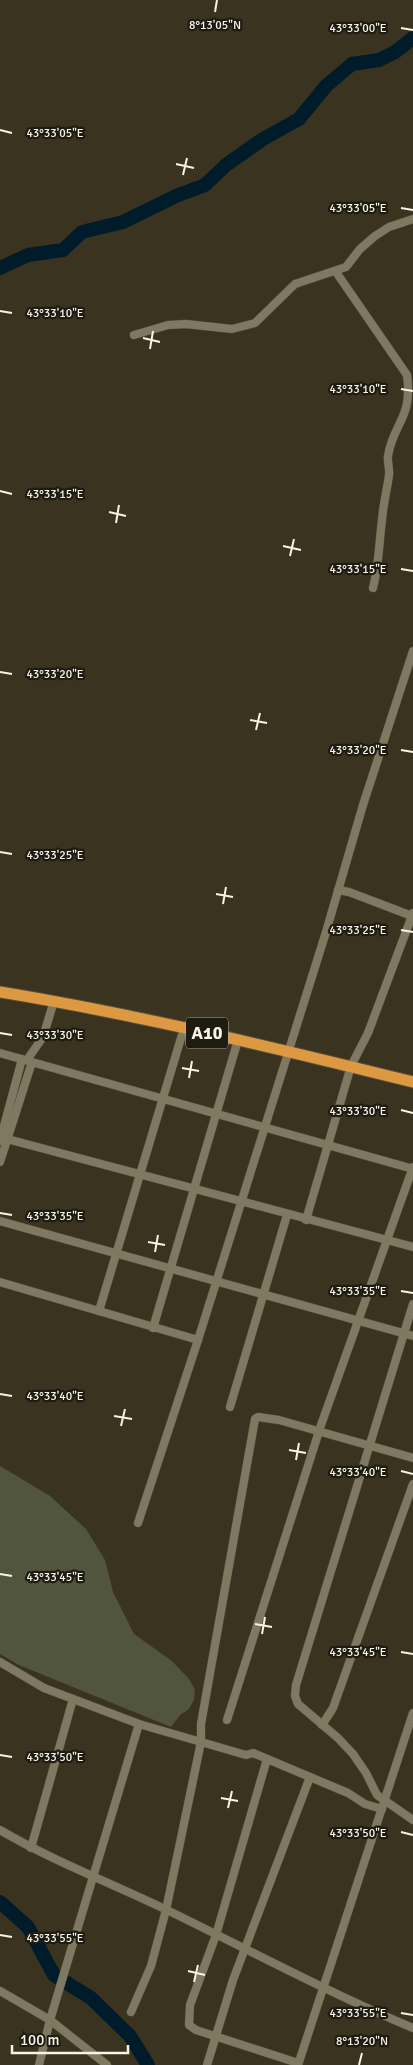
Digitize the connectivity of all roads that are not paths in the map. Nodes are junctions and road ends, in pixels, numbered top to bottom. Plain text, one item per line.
1 (413, 219) edge
2 (336, 272) junction
3 (134, 335) dead end
4 (411, 413) edge
5 (374, 588) dead end
6 (412, 654) edge
7 (338, 890) junction
8 (412, 914) edge
9 (0, 992) edge
10 (54, 1001) junction
11 (184, 1028) junction
12 (238, 1040) junction
13 (288, 1050) junction
14 (0, 1053) edge
15 (27, 1060) junction
16 (351, 1066) junction
17 (413, 1082) edge
18 (10, 1098) junction
19 (163, 1098) junction
20 (20, 1101) junction
21 (215, 1113) junction
22 (264, 1127) junction
23 (2, 1139) edge
24 (328, 1145) junction
25 (0, 1162) edge
26 (413, 1168) edge
27 (140, 1175) junction
28 (192, 1189) junction
29 (241, 1202) junction
30 (287, 1214) junction
31 (306, 1220) junction
32 (0, 1221) edge
33 (387, 1241) junction
34 (413, 1247) edge
35 (117, 1253) junction
36 (170, 1268) junction
37 (217, 1280) junction
38 (0, 1282) edge
39 (264, 1294) junction
40 (413, 1304) edge
41 (99, 1311) junction
42 (358, 1321) junction
43 (153, 1328) junction
44 (404, 1334) junction
45 (413, 1336) edge
46 (198, 1340) junction
47 (230, 1407) dead end
48 (319, 1432) junction
49 (369, 1446) junction
50 (413, 1458) edge
51 (413, 1484) edge
52 (138, 1523) dead end
53 (1, 1663) edge
54 (73, 1699) junction
55 (413, 1715) edge
56 (227, 1720) dead end
57 (139, 1724) junction
58 (322, 1725) junction
59 (201, 1742) junction
60 (267, 1759) junction
61 (310, 1777) junction
62 (384, 1805) junction
63 (413, 1820) edge
64 (0, 1830) edge
65 (30, 1848) junction
66 (94, 1877) junction
67 (166, 1910) junction
68 (216, 1935) junction
69 (245, 1949) junction
70 (324, 1988) junction
71 (0, 1991) edge
72 (131, 2012) dead end
73 (50, 2020) junction
74 (413, 2028) edge
75 (216, 2036) junction
76 (298, 2064) edge
77 (39, 2065) edge
78 (107, 2065) edge
79 (207, 2065) edge

1 - 2 street
2 - 3 street
2 - 4 street
4 - 5 street
6 - 7 street
7 - 8 street
7 - 13 street
8 - 16 street
9 - 10 highway, A10
10 - 11 highway, A10
10 - 15 street
11 - 12 highway, A10
11 - 19 street
12 - 13 highway, A10
12 - 21 street
13 - 16 highway, A10
13 - 22 street
14 - 15 street
15 - 18 street
15 - 19 street
15 - 20 street
16 - 17 highway, A10
16 - 24 street
18 - 20 street
18 - 23 street
19 - 21 street
19 - 27 street
20 - 23 street
21 - 22 street
21 - 28 street
22 - 24 street
22 - 29 street
23 - 25 street
23 - 27 street
24 - 26 street
24 - 31 street
26 - 33 street
27 - 28 street
27 - 35 street
28 - 29 street
28 - 36 street
29 - 30 street
29 - 37 street
30 - 31 street
30 - 39 street
31 - 33 street
32 - 35 street
33 - 34 street
33 - 42 street
35 - 36 street
35 - 41 street
36 - 37 street
36 - 43 street
37 - 39 street
37 - 46 street
38 - 41 street
39 - 42 street
39 - 47 street
40 - 44 street
41 - 43 street
42 - 44 street
42 - 48 street
43 - 46 street
44 - 45 street
44 - 49 street
46 - 52 street
48 - 49 street
48 - 56 street
48 - 59 street
49 - 50 street
49 - 58 street
51 - 58 street
53 - 54 street
54 - 57 street
54 - 65 street
55 - 62 street
57 - 59 street
57 - 66 street
58 - 62 street
59 - 60 street
59 - 67 street
60 - 61 street
60 - 68 street
61 - 62 street
61 - 69 street
62 - 63 street
62 - 70 street
64 - 65 street
65 - 66 street
66 - 67 street
66 - 73 street
67 - 68 street
67 - 72 street
68 - 69 street
68 - 75 street
69 - 70 street
69 - 75 street
70 - 74 street
70 - 76 street
71 - 73 street
73 - 77 street
73 - 78 street
75 - 76 street
75 - 79 street

